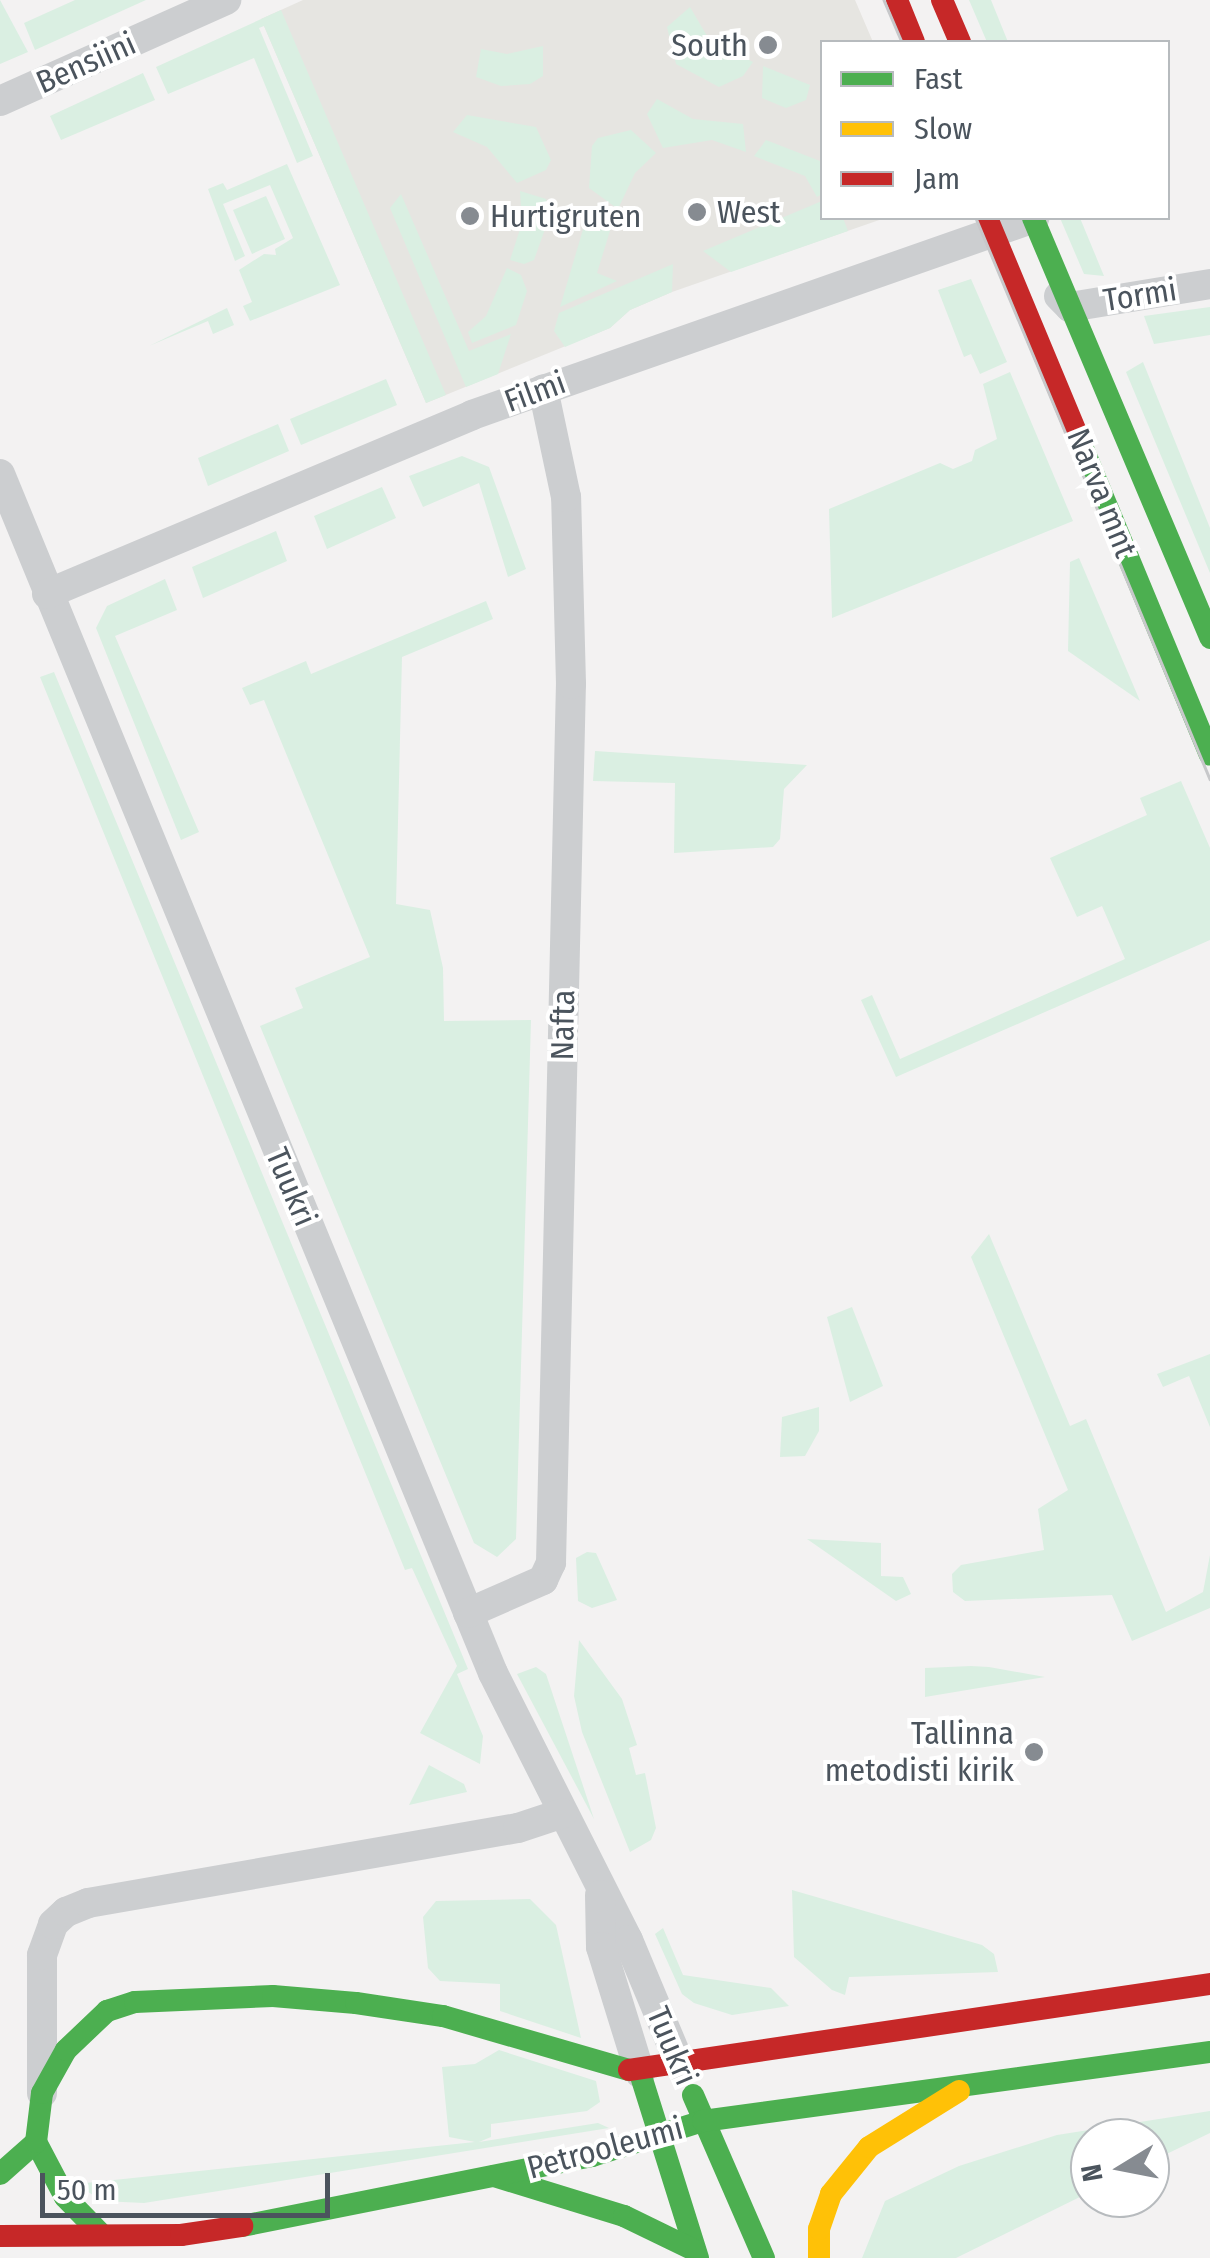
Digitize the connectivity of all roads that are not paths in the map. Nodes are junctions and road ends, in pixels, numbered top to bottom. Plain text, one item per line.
1 (226, 0) edge
2 (896, 0) edge
3 (942, 0) edge
4 (913, 40) edge
5 (959, 40) edge
6 (0, 101) edge
7 (1019, 220) edge
8 (1035, 220) edge
9 (990, 224) edge
10 (1210, 284) edge
11 (1070, 307) junction
12 (543, 389) junction
13 (0, 474) edge
14 (47, 594) junction
15 (1210, 638) edge
16 (1210, 756) edge
17 (468, 1613) junction
18 (564, 1813) junction
19 (600, 1892) junction
20 (1210, 1984) edge
21 (1210, 2052) edge
22 (681, 2067) junction
23 (640, 2073) junction
24 (972, 2082) junction
25 (42, 2093) junction
26 (703, 2121) junction
27 (658, 2136) junction
28 (36, 2142) junction
29 (0, 2174) edge
30 (493, 2176) junction
31 (102, 2235) junction
32 (0, 2236) edge
33 (696, 2254) edge
34 (764, 2258) edge
35 (819, 2258) edge

1 - 6 street, Bensiini
2 - 4 street
3 - 5 street
7 - 9 street, Filmi
8 - 11 street, Narva mnt
9 - 11 street, Narva mnt
9 - 12 street, Filmi
9 - 16 street, Narva mnt
10 - 11 street, Tormi
11 - 15 street, Narva mnt
12 - 14 street, Filmi
12 - 17 street, Nafta
13 - 14 street, Tuukri
14 - 17 street, Tuukri
17 - 18 street, Tuukri
18 - 19 street, Tuukri
18 - 25 street
19 - 22 street, Tuukri
19 - 23 street, Tuukri
20 - 22 street, Petrooleumi
21 - 24 street, Petrooleumi
22 - 23 street, Petrooleumi
22 - 26 street, Tuukri
23 - 25 street
23 - 27 street, Tuukri
24 - 26 street, Petrooleumi
24 - 35 street
25 - 28 street
26 - 27 street, Petrooleumi
26 - 34 street, Tuukri
27 - 30 street, Petrooleumi
27 - 33 street, Tuukri
28 - 29 street
28 - 31 street
30 - 31 street, Petrooleumi
30 - 33 street
31 - 32 street, Petrooleumi

